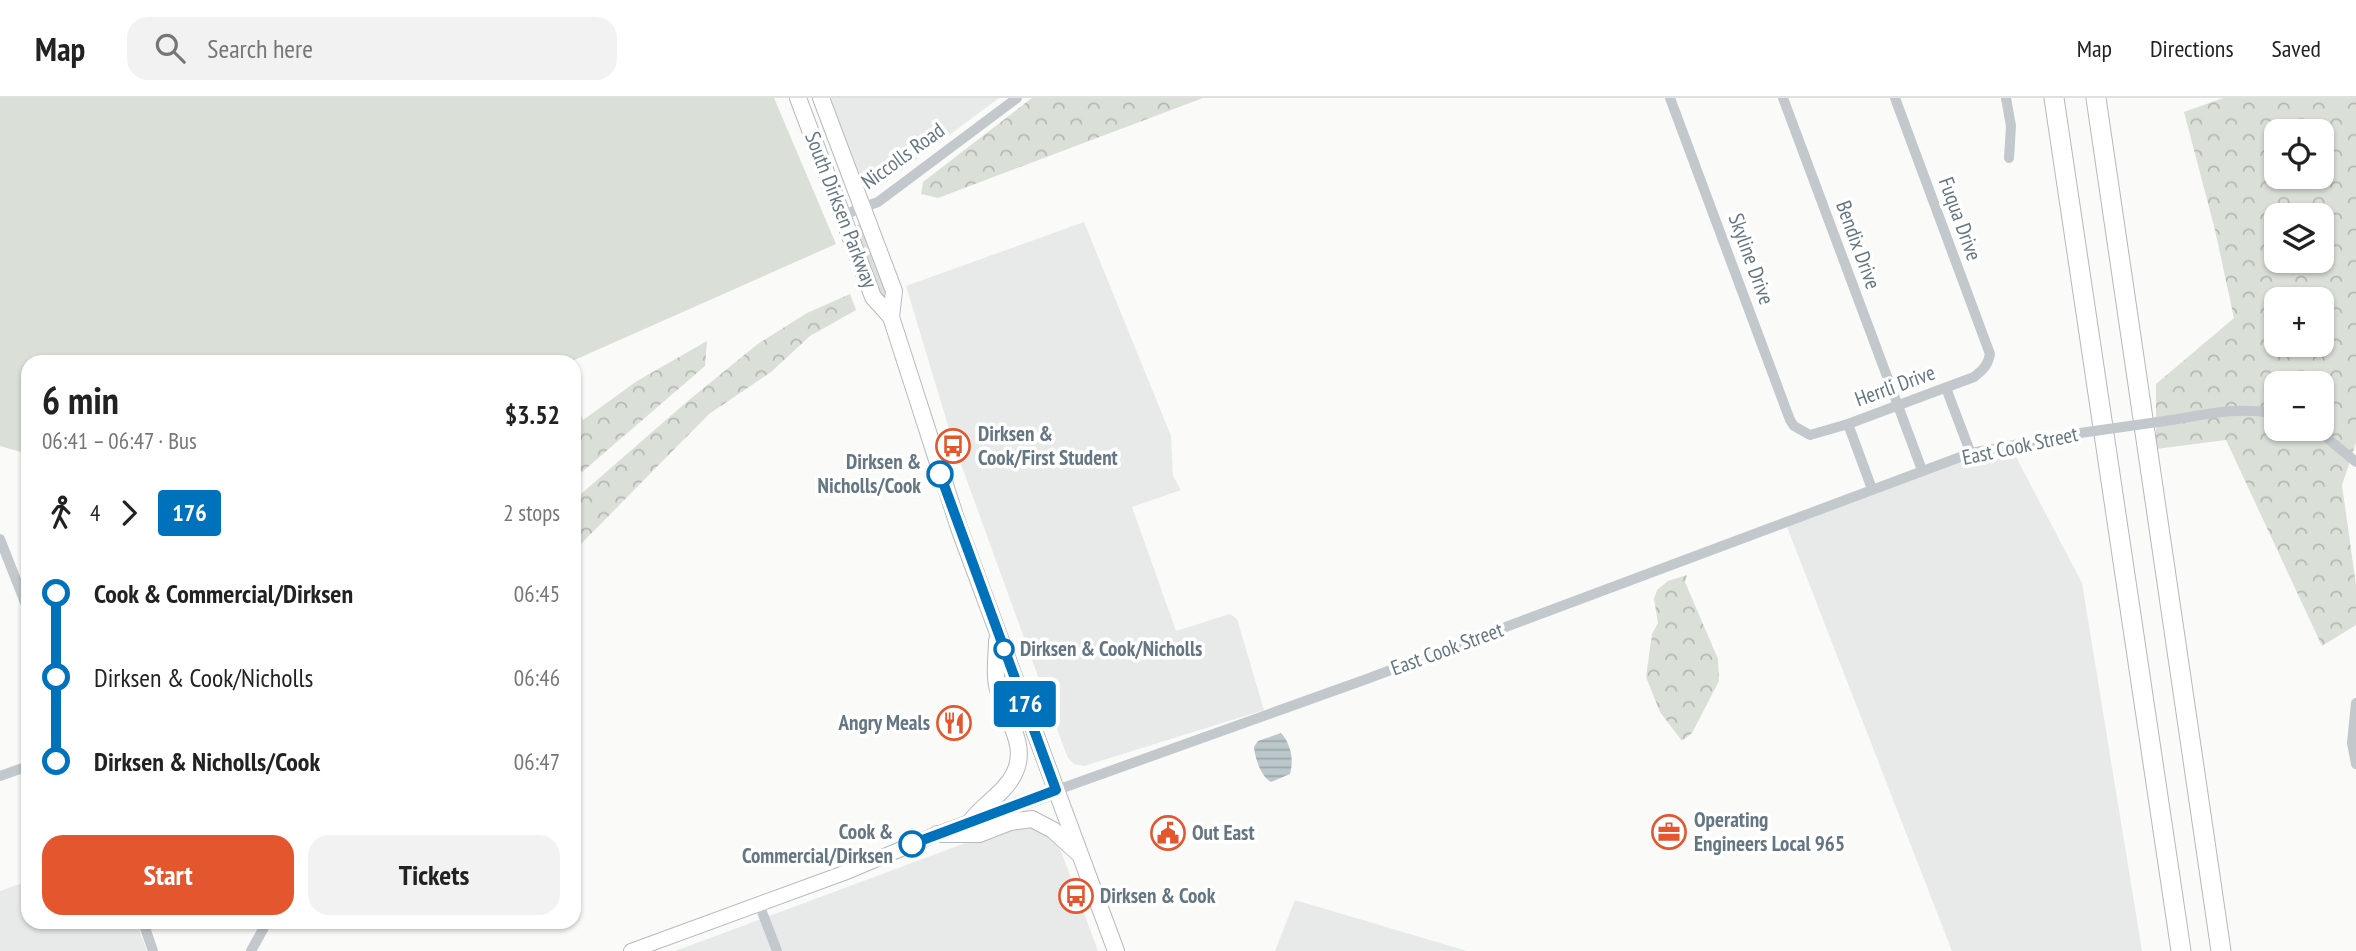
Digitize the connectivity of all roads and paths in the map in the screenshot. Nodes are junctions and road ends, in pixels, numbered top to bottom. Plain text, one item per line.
1 (798, 98) edge
2 (821, 98) edge
3 (1017, 98) edge
4 (1670, 98) edge
5 (1783, 98) edge
6 (1895, 98) edge
7 (2006, 98) edge
8 (2054, 98) edge
9 (2096, 98) edge
10 (2009, 158) dead end
11 (863, 208) junction
12 (843, 215) junction
13 (891, 317) junction
14 (1990, 354) joint
15 (1946, 388) junction
16 (1897, 405) junction
17 (2264, 411) edge
18 (1848, 424) junction
19 (1800, 431) joint
20 (2331, 441) edge
21 (1971, 453) junction
22 (2356, 462) edge
23 (1922, 471) junction
24 (1872, 489) junction
25 (0, 540) edge
26 (21, 592) edge
27 (997, 628) junction
28 (2356, 703) edge
29 (2356, 764) edge
30 (21, 768) edge
31 (0, 776) edge
32 (1056, 790) junction
33 (970, 822) junction
34 (937, 834) junction
35 (1081, 856) junction
36 (759, 904) junction
37 (145, 929) edge
38 (263, 929) edge
39 (153, 951) edge
40 (251, 951) edge
41 (631, 951) edge
42 (777, 951) edge
43 (1116, 951) edge
44 (2181, 951) edge
45 (2221, 951) edge

1 - 12 main road, South Dirksen Parkway
2 - 11 main road, South Dirksen Parkway
3 - 11 street, Niccolls Road
4 - 19 street, Skyline Drive
5 - 16 street, Bendix Drive
6 - 14 street, Fuqua Drive
7 - 10 street
8 - 44 highway
9 - 45 highway
11 - 12 street, Niccolls Road
11 - 13 main road, South Dirksen Parkway
12 - 13 main road, South Dirksen Parkway
13 - 27 main road, South Dirksen Parkway
14 - 15 street, Herrli Drive
15 - 16 street, Herrli Drive
15 - 21 street
16 - 18 street, Herrli Drive
16 - 23 street, Bendix Drive
17 - 21 street, East Cook Street, bridge
18 - 19 street, Herrli Drive
18 - 24 street
20 - 22 street
21 - 23 street, East Cook Street
23 - 24 street, East Cook Street
24 - 32 street, East Cook Street
25 - 26 street
27 - 32 main road, South Dirksen Parkway
27 - 33 main road
28 - 29 street
30 - 31 street
32 - 33 street, East Cook Street
32 - 35 main road, South Dirksen Parkway
33 - 34 street, East Cook Street
34 - 35 main road
34 - 36 street, East Cook Street
35 - 43 main road, South Dirksen Parkway
36 - 41 street, East Cook Street
36 - 42 street
37 - 39 street
38 - 40 street

